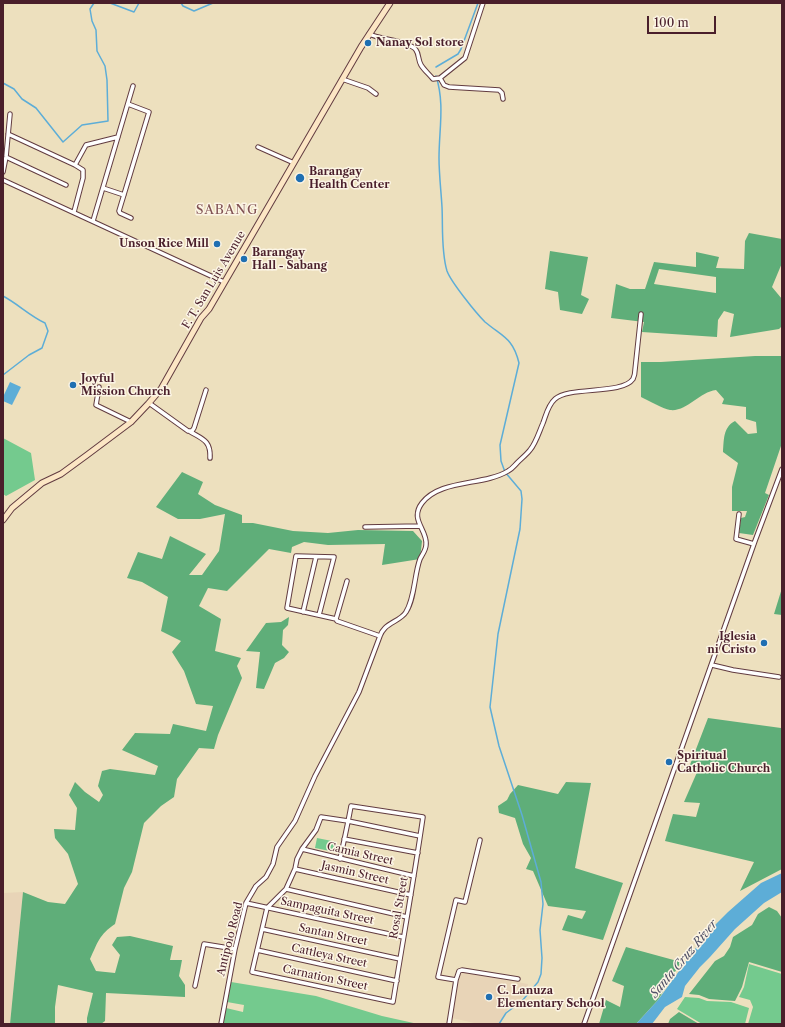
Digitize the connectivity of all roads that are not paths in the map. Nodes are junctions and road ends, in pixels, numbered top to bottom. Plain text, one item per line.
1 (390, 3) edge
2 (483, 3) edge
3 (369, 34) junction
4 (440, 78) junction
5 (342, 79) junction
6 (133, 86) dead end
7 (376, 94) dead end
8 (503, 99) dead end
9 (128, 104) junction
10 (10, 114) dead end
11 (8, 134) junction
12 (118, 137) junction
13 (258, 147) dead end
14 (6, 158) junction
15 (294, 163) junction
16 (75, 165) junction
17 (3, 172) edge
18 (3, 180) edge
19 (66, 185) dead end
20 (103, 188) junction
21 (124, 195) junction
22 (74, 212) junction
23 (131, 218) dead end
24 (94, 221) junction
25 (224, 282) junction
26 (641, 314) dead end
27 (99, 386) dead end
28 (206, 390) dead end
29 (149, 403) junction
30 (131, 422) junction
31 (188, 431) junction
32 (210, 458) dead end
33 (782, 469) edge
34 (739, 514) dead end
35 (3, 520) edge
36 (365, 526) dead end
37 (420, 526) junction
38 (754, 544) junction
39 (316, 557) junction
40 (347, 581) dead end
41 (303, 612) junction
42 (320, 615) junction
43 (336, 619) junction
44 (380, 636) junction
45 (712, 665) junction
46 (779, 677) dead end
47 (348, 821) junction
48 (420, 836) junction
49 (344, 839) junction
50 (480, 840) dead end
51 (302, 849) junction
52 (418, 853) junction
53 (340, 859) junction
54 (295, 869) junction
55 (414, 876) junction
56 (286, 889) junction
57 (411, 895) junction
58 (246, 903) junction
59 (267, 908) junction
60 (407, 917) junction
61 (262, 929) junction
62 (403, 937) junction
63 (235, 949) junction
64 (257, 950) junction
65 (400, 958) junction
66 (518, 979) dead end
67 (456, 980) junction
68 (397, 981) junction
69 (195, 986) dead end
70 (393, 1002) joint
71 (221, 1024) edge
72 (449, 1024) edge
73 (584, 1024) edge

1 - 3 main road, F. T. San Luis Avenue
2 - 4 street
3 - 4 street
3 - 5 main road, F. T. San Luis Avenue
4 - 8 street
5 - 7 street
5 - 15 main road, F. T. San Luis Avenue
6 - 9 street
9 - 12 street
9 - 21 street
10 - 11 street
11 - 14 street
11 - 16 street
12 - 16 street
12 - 20 street
13 - 15 street
14 - 17 street
14 - 19 street
15 - 25 main road, F. T. San Luis Avenue
16 - 22 street
18 - 22 street
20 - 21 street
20 - 24 street
21 - 23 street
22 - 24 street
24 - 25 street
25 - 29 main road, F. T. San Luis Avenue
26 - 37 street
27 - 30 street
28 - 31 street
29 - 30 main road, F. T. San Luis Avenue
29 - 31 street
30 - 35 main road, F. T. San Luis Avenue
31 - 32 street
33 - 38 street
34 - 38 street
36 - 37 street
37 - 44 street
38 - 45 street
39 - 41 street
39 - 41 street
39 - 42 street
40 - 43 street
41 - 42 street
42 - 43 street
43 - 44 street
44 - 58 street, Antipolo Road
45 - 46 street
45 - 73 street
47 - 48 street
47 - 48 street, Rosal Street
47 - 49 street
47 - 51 street
48 - 52 street, Rosal Street
49 - 52 street
49 - 53 street
50 - 67 street
51 - 53 street, Camia Street
51 - 54 street
52 - 55 street, Rosal Street
53 - 55 street, Camia Street
54 - 56 street
54 - 57 street, Jasmin Street
55 - 57 street, Rosal Street
56 - 59 street
56 - 60 street
57 - 60 street, Rosal Street
58 - 59 street, Sampaguita Street
58 - 63 street, Antipolo Road
59 - 61 street
59 - 62 street, Sampaguita Street
60 - 62 street, Rosal Street
61 - 64 street
61 - 65 street, Santan Street
62 - 65 street, Rosal Street
63 - 69 street
63 - 71 street, Antipolo Road
64 - 68 street, Cattleya Street
64 - 70 street, Carnation Street
65 - 68 street, Rosal Street
66 - 67 street
67 - 72 street
68 - 70 street, Rosal Street

